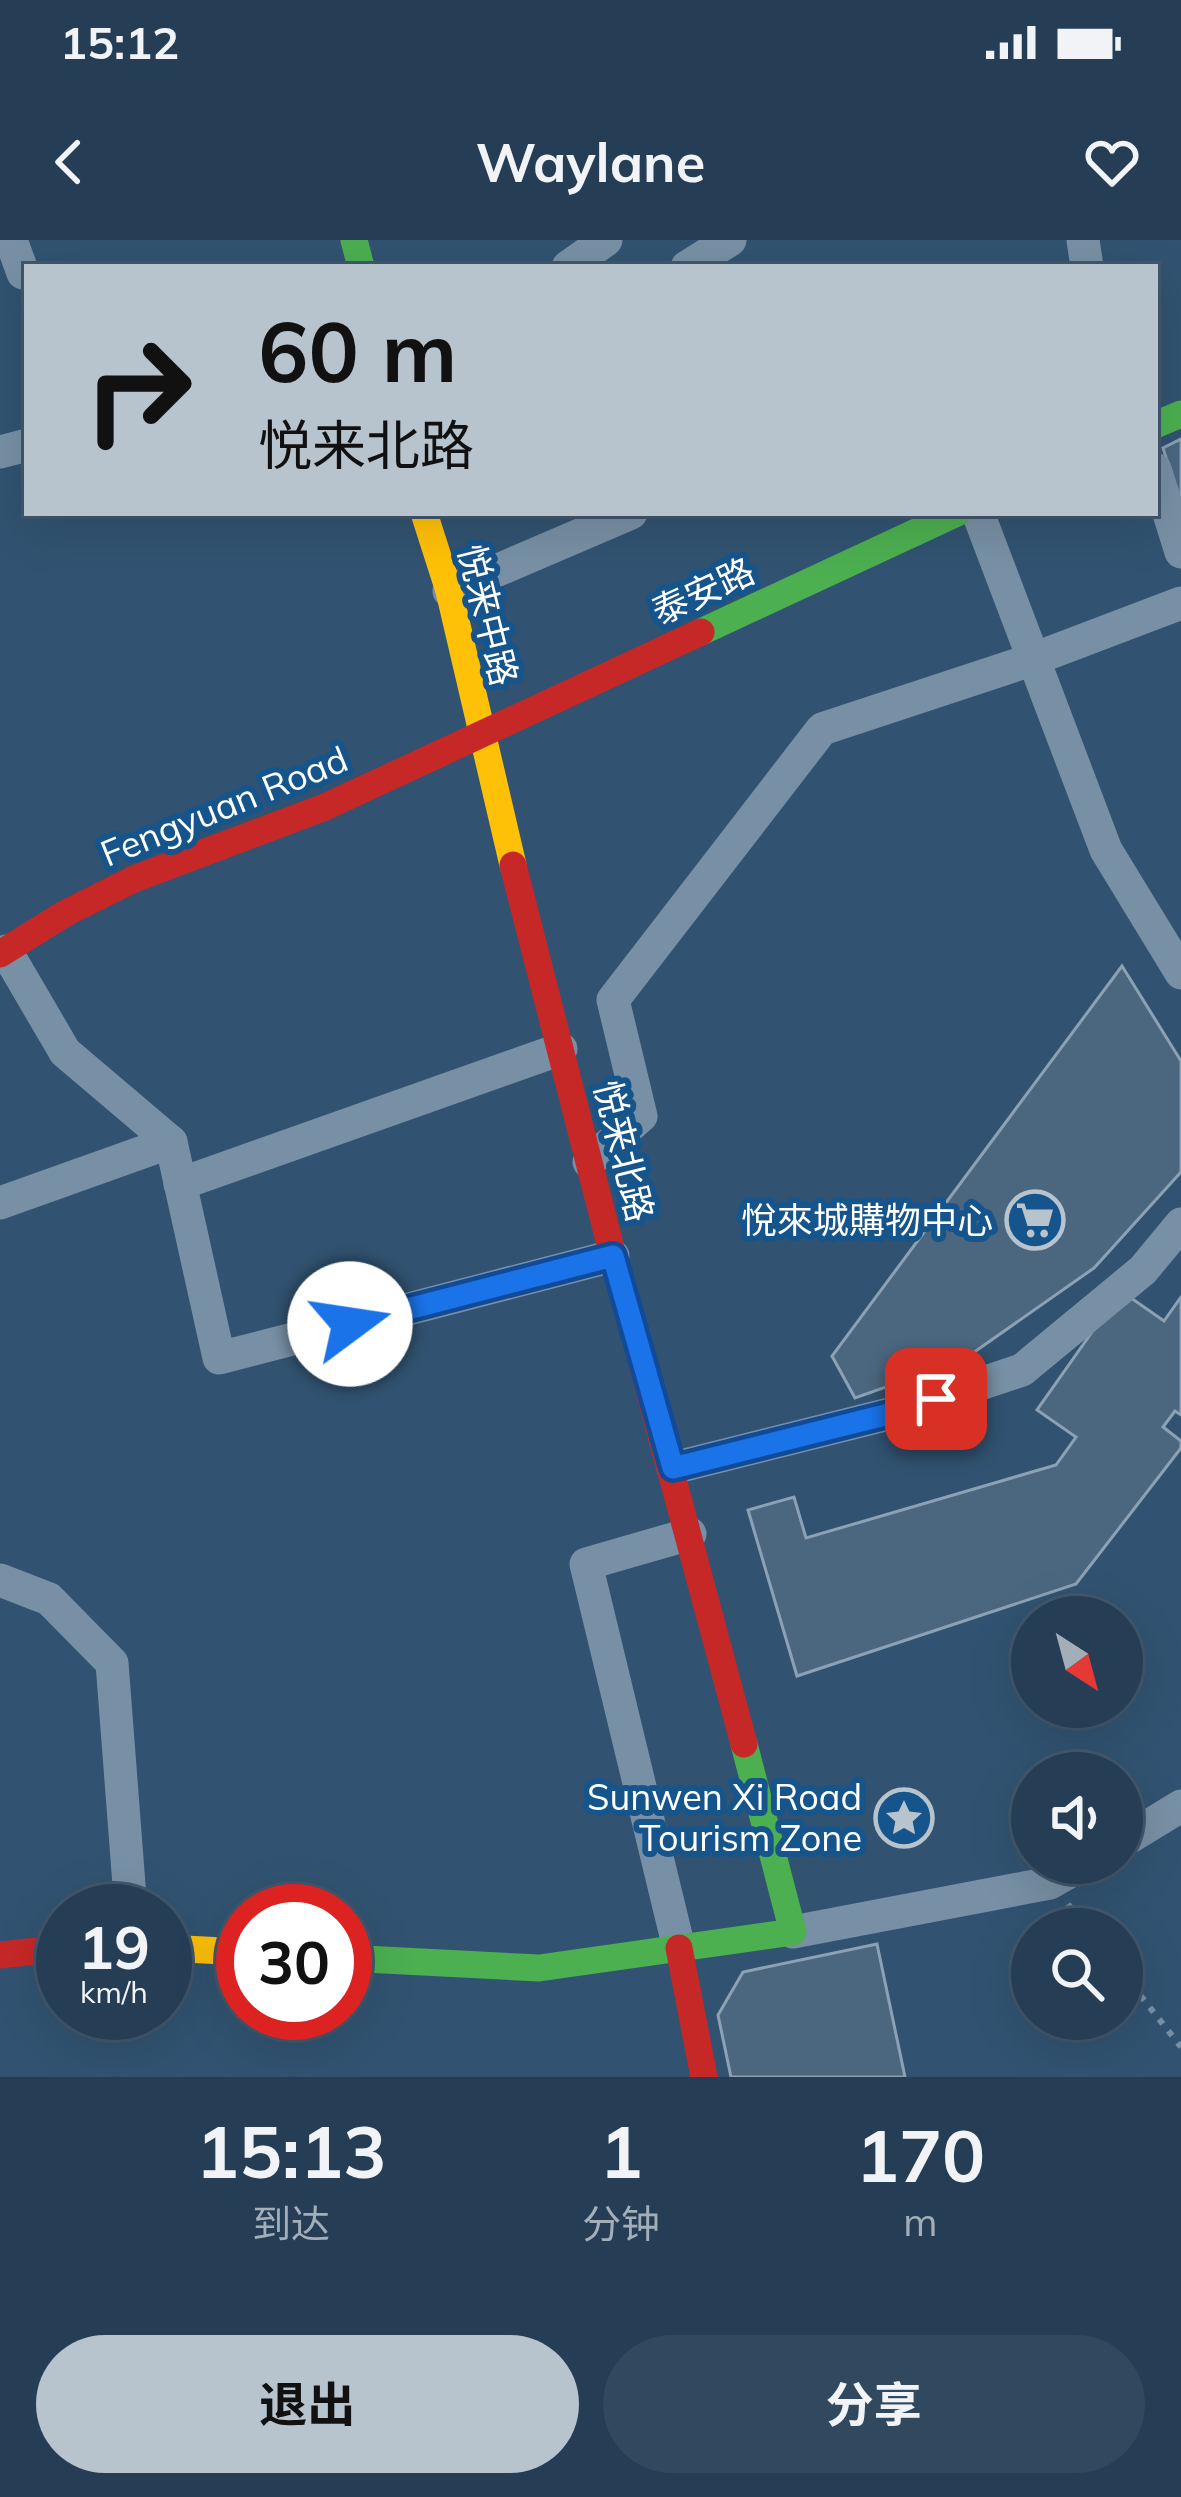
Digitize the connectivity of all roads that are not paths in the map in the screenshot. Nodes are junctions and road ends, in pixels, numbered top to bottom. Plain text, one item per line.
1 (11, 240) edge
2 (606, 240) edge
3 (730, 240) edge
4 (574, 264) edge
5 (692, 264) edge
6 (17, 271) edge
7 (1158, 479) edge
8 (425, 516) edge
9 (624, 516) edge
10 (951, 516) edge
11 (979, 516) edge
12 (1181, 552) edge
13 (449, 591) junction
14 (1181, 603) edge
15 (1031, 660) junction
16 (480, 734) junction
17 (3, 952) edge
18 (1181, 974) edge
19 (562, 1049) junction
20 (171, 1142) junction
21 (590, 1162) junction
22 (180, 1184) junction
23 (0, 1203) edge
24 (1181, 1224) edge
25 (613, 1256) junction
26 (673, 1468) junction
27 (690, 1534) junction
28 (0, 1580) edge
29 (1181, 1806) edge
30 (1143, 1829) edge
31 (129, 1884) edge
32 (1046, 1884) edge
33 (793, 1932) junction
34 (679, 1948) junction
35 (36, 1951) edge
36 (0, 1955) edge
37 (372, 1959) edge
38 (704, 2077) edge

1 - 6 street
2 - 4 street
3 - 5 street
7 - 12 street
8 - 13 street, 悦来中路
9 - 13 street
10 - 16 street, 泰安路
11 - 15 street
13 - 16 street, 悦来中路
14 - 15 street
15 - 18 street
15 - 21 street
16 - 17 street, Fengyuan Road
16 - 19 street, 悦来北路
17 - 20 street
19 - 21 street, 悦来北路
19 - 22 street
20 - 22 street
20 - 23 street
21 - 25 street, 悦来北路
22 - 25 street
24 - 26 street
25 - 26 street, 悦来北路
26 - 27 street, 悦来北路
27 - 33 street, 悦来北路
27 - 34 street
28 - 31 street
29 - 30 street
32 - 33 street
33 - 34 street
34 - 37 street
34 - 38 street
35 - 36 street

